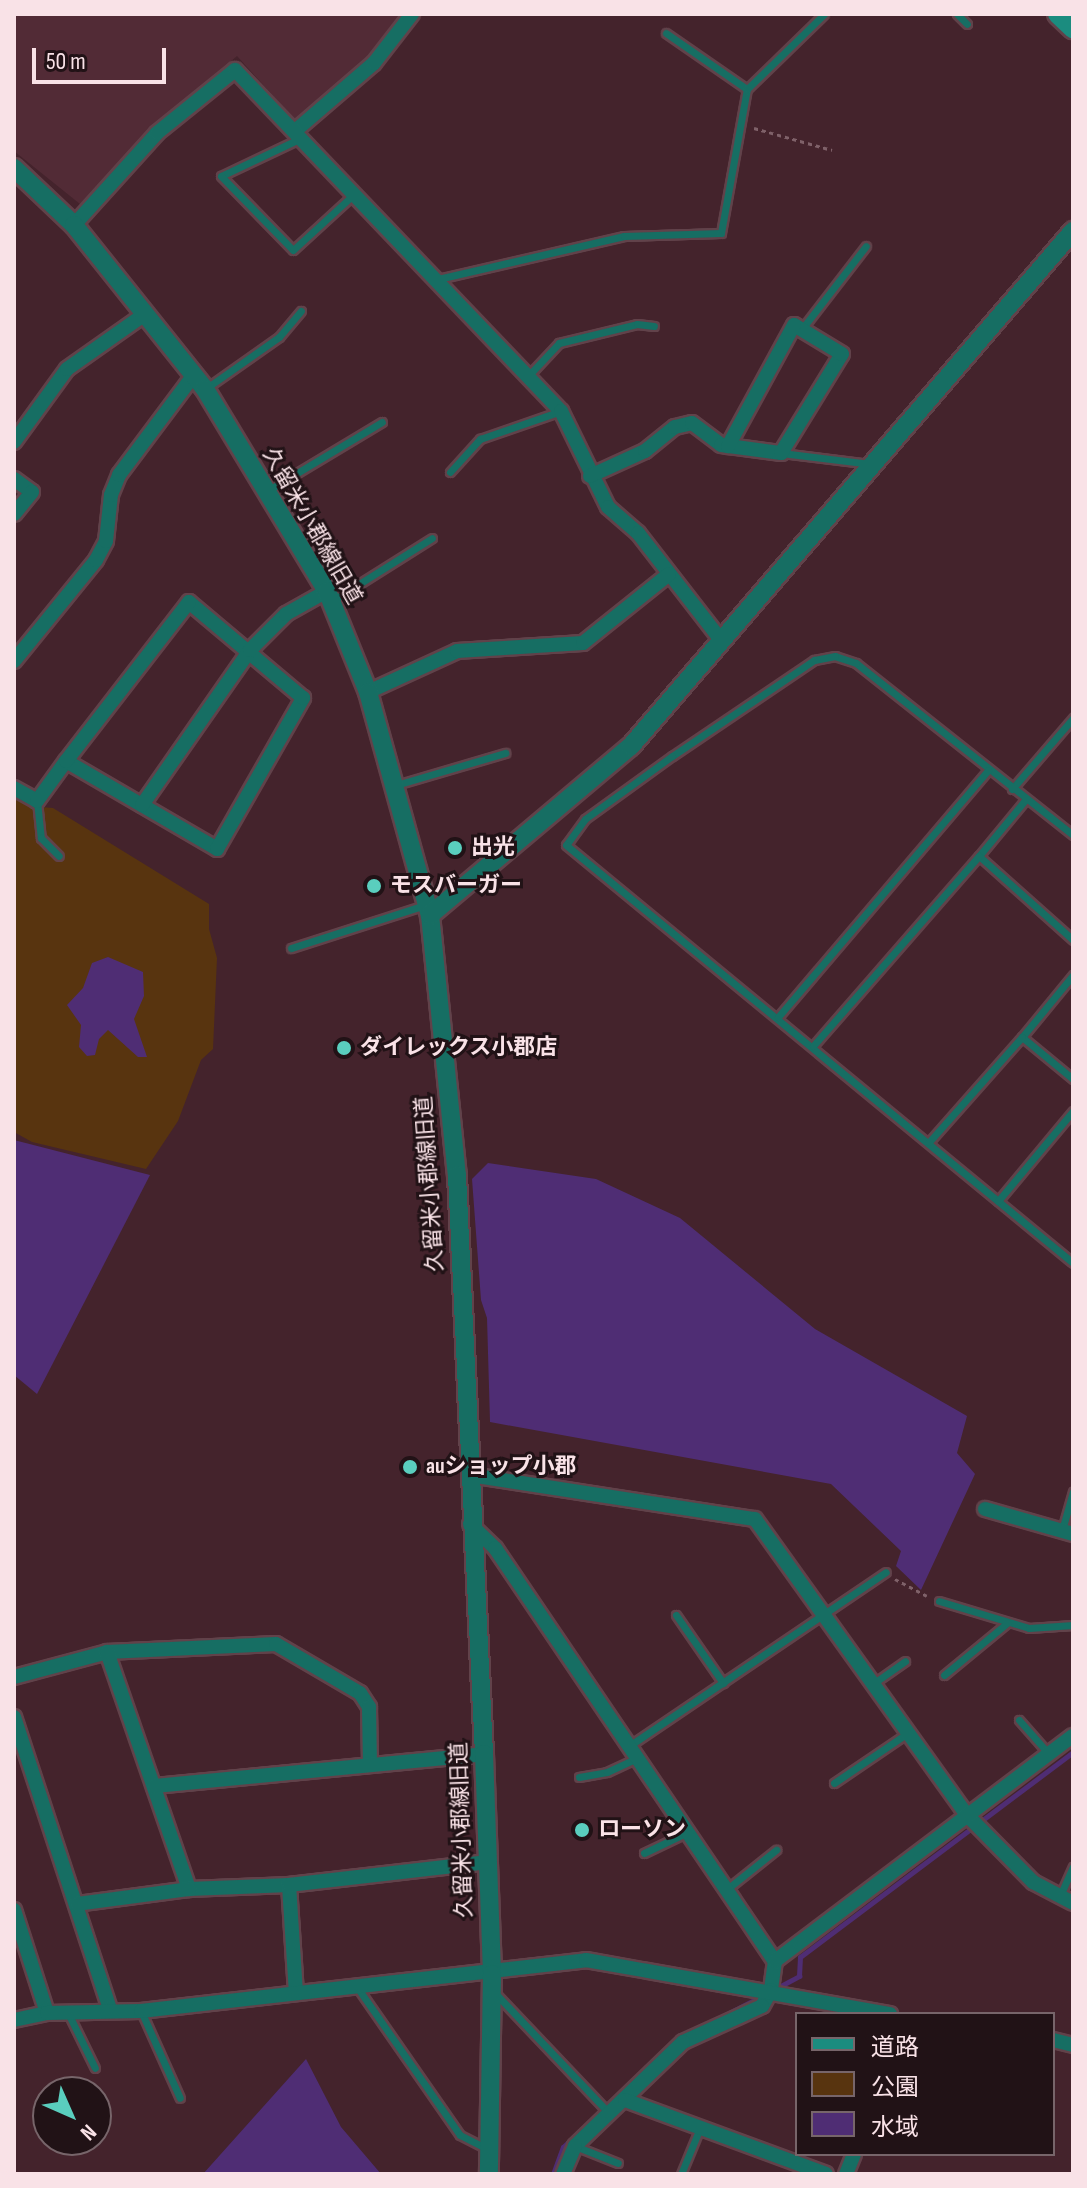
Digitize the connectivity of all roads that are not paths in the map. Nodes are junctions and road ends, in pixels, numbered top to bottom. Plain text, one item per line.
1 (412, 14) edge
2 (824, 14) edge
3 (957, 14) edge
4 (1058, 14) edge
5 (967, 24) dead end
6 (1073, 28) edge
7 (666, 33) dead end
8 (747, 89) junction
9 (298, 134) junction
10 (14, 168) edge
11 (353, 195) junction
12 (74, 225) junction
13 (1073, 231) edge
14 (866, 246) dead end
15 (435, 279) junction
16 (301, 311) dead end
17 (145, 314) junction
18 (654, 326) dead end
19 (801, 330) junction
20 (529, 375) junction
21 (199, 383) junction
22 (561, 411) junction
23 (382, 422) dead end
24 (14, 442) edge
25 (728, 446) junction
26 (781, 453) junction
27 (873, 464) junction
28 (450, 472) dead end
29 (590, 476) junction
30 (14, 479) edge
31 (267, 491) junction
32 (14, 514) edge
33 (432, 538) dead end
34 (669, 574) junction
35 (329, 596) junction
36 (721, 640) junction
37 (250, 650) junction
38 (14, 661) edge
39 (368, 692) junction
40 (1073, 718) edge
41 (505, 753) dead end
42 (66, 761) junction
43 (988, 770) junction
44 (395, 786) junction
45 (14, 788) edge
46 (1012, 789) junction
47 (1026, 799) junction
48 (37, 801) junction
49 (142, 805) junction
50 (1073, 835) edge
51 (59, 856) dead end
52 (979, 856) junction
53 (429, 910) junction
54 (1073, 940) edge
55 (291, 948) dead end
56 (1073, 975) edge
57 (778, 1017) junction
58 (1022, 1037) junction
59 (813, 1046) junction
60 (1073, 1079) edge
61 (1073, 1111) edge
62 (929, 1142) junction
63 (998, 1201) junction
64 (1073, 1263) edge
65 (470, 1475) junction
66 (1073, 1492) edge
67 (985, 1509) dead end
68 (470, 1523) junction
69 (1067, 1532) edge
70 (886, 1572) road end
71 (939, 1601) road end
72 (823, 1614) junction
73 (676, 1615) dead end
74 (1007, 1623) junction
75 (1073, 1625) edge
76 (107, 1652) junction
77 (905, 1661) dead end
78 (944, 1675) dead end
79 (14, 1677) edge
80 (723, 1683) junction
81 (872, 1685) junction
82 (14, 1717) edge
83 (1019, 1720) dead end
84 (906, 1734) junction
85 (1073, 1736) edge
86 (633, 1752) junction
87 (484, 1754) junction
88 (1049, 1754) junction
89 (370, 1762) junction
90 (579, 1777) dead end
91 (834, 1783) dead end
92 (154, 1786) junction
93 (968, 1816) junction
94 (688, 1832) junction
95 (776, 1850) dead end
96 (644, 1853) dead end
97 (488, 1862) junction
98 (1073, 1867) edge
99 (289, 1885) junction
100 (189, 1889) junction
101 (727, 1889) junction
102 (1066, 1900) edge
103 (77, 1904) junction
104 (14, 1910) edge
105 (775, 1961) junction
106 (492, 1982) junction
107 (357, 1986) junction
108 (771, 1990) junction
109 (296, 1992) junction
110 (110, 2009) junction
111 (141, 2011) junction
112 (68, 2012) junction
113 (880, 2012) edge
114 (47, 2013) junction
115 (14, 2020) edge
116 (95, 2068) dead end
117 (180, 2098) dead end
118 (625, 2100) junction
119 (609, 2113) junction
120 (700, 2128) junction
121 (575, 2146) junction
122 (489, 2149) junction
123 (618, 2163) dead end
124 (489, 2174) edge
125 (563, 2174) edge
126 (681, 2174) edge
127 (826, 2174) edge

1 - 9 street
2 - 8 lane
3 - 5 lane
4 - 6 main road
7 - 8 lane
8 - 15 lane
9 - 11 street
9 - 11 lane
9 - 12 street
10 - 12 street, 久留米小郡線旧道
11 - 15 street
12 - 17 street, 久留米小郡線旧道
13 - 27 street
14 - 19 lane
15 - 20 street
16 - 21 lane
17 - 21 street, 久留米小郡線旧道
17 - 24 street
18 - 20 lane
19 - 25 street
19 - 26 street
20 - 22 street
21 - 31 street, 久留米小郡線旧道
21 - 38 street
22 - 28 lane
22 - 29 street
23 - 31 lane
25 - 26 street
25 - 29 street
26 - 27 lane
27 - 36 street
29 - 34 street
30 - 32 street
31 - 35 street, 久留米小郡線旧道
33 - 35 lane
34 - 36 street
34 - 39 street
35 - 37 street
35 - 39 street, 久留米小郡線旧道
36 - 53 street
37 - 42 street
37 - 49 street
37 - 49 street
39 - 44 street, 久留米小郡線旧道
40 - 46 lane
41 - 44 lane
42 - 48 street
42 - 49 street
43 - 46 lane
43 - 57 lane
43 - 57 lane
44 - 53 street, 久留米小郡線旧道
45 - 48 street
46 - 47 lane
47 - 50 lane
47 - 52 lane
48 - 51 lane
52 - 54 lane
52 - 59 lane
53 - 55 lane
53 - 65 street, 久留米小郡線旧道
56 - 58 lane
57 - 59 lane
58 - 60 lane
58 - 62 lane
59 - 62 lane
61 - 63 lane
62 - 63 lane
63 - 64 lane
65 - 68 street, 久留米小郡線旧道
65 - 72 street
66 - 69 lane
67 - 69 street
68 - 86 street
68 - 87 street, 久留米小郡線旧道
70 - 72 lane
71 - 74 lane
72 - 80 lane
72 - 81 street
73 - 80 lane
74 - 75 lane
74 - 78 lane
76 - 79 street
76 - 89 street
76 - 92 street
77 - 81 lane
80 - 86 lane
81 - 84 street
82 - 103 street
83 - 88 lane
84 - 91 lane
84 - 93 street
85 - 88 street
86 - 90 lane
86 - 94 street
87 - 89 street
87 - 97 street, 久留米小郡線旧道
88 - 93 street
89 - 92 street
92 - 100 street
93 - 102 street
93 - 105 street
94 - 96 lane
94 - 101 street
95 - 101 lane
97 - 99 street
97 - 106 street, 久留米小郡線旧道
98 - 102 lane
99 - 100 street
99 - 109 street
100 - 103 street
101 - 105 street
103 - 110 street
104 - 114 street
105 - 108 street
106 - 107 street
106 - 108 street
106 - 119 lane
106 - 122 street, 久留米小郡線旧道
107 - 109 street
107 - 122 lane
108 - 113 street
108 - 118 street
109 - 111 street
110 - 111 street
110 - 112 street
111 - 117 lane
112 - 114 street
112 - 116 lane
114 - 115 street
118 - 119 street
118 - 120 street
119 - 121 street
120 - 126 lane
120 - 127 street
121 - 123 lane
121 - 125 street
122 - 124 street, 久留米小郡線旧道

